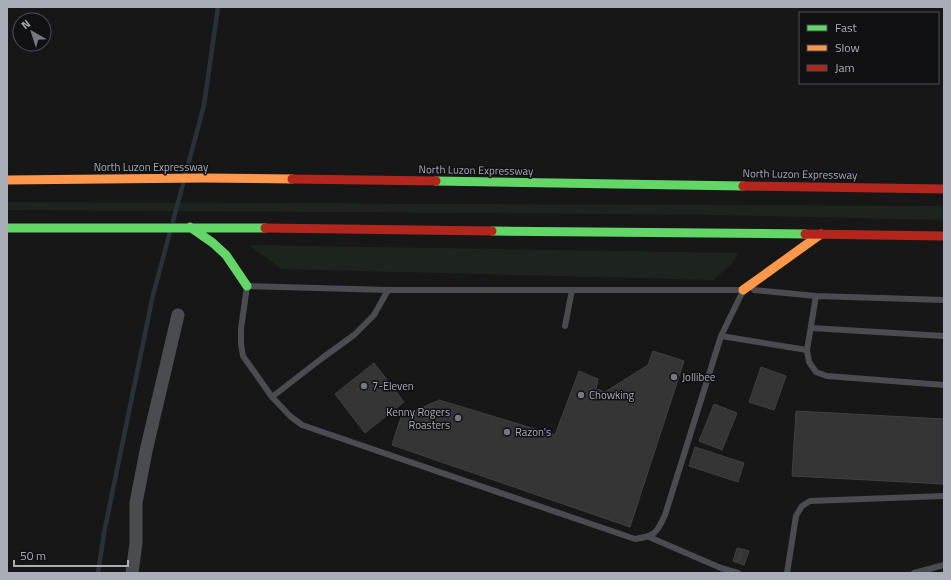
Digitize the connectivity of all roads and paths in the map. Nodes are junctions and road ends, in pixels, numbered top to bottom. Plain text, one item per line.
1 (7, 180) edge
2 (944, 189) edge
3 (186, 227) junction
4 (7, 228) edge
5 (821, 234) junction
6 (944, 236) edge
7 (247, 286) junction
8 (388, 290) junction
9 (572, 290) junction
10 (743, 290) junction
11 (816, 296) junction
12 (944, 300) edge
13 (178, 315) dead end
14 (565, 326) dead end
15 (811, 328) junction
16 (720, 336) junction
17 (944, 336) edge
18 (807, 350) junction
19 (944, 385) edge
20 (272, 397) junction
21 (944, 496) edge
22 (649, 537) junction
23 (944, 565) edge
24 (132, 573) edge
25 (738, 573) edge
26 (787, 573) edge
27 (914, 573) edge

1 - 2 highway, North Luzon Expressway
3 - 4 highway
3 - 5 highway
3 - 7 highway
5 - 6 highway
5 - 10 highway
7 - 8 lane
7 - 20 lane
8 - 9 lane
8 - 20 lane
9 - 10 lane
9 - 14 lane
10 - 11 lane
10 - 16 lane
11 - 12 lane
11 - 15 lane
13 - 24 street
15 - 17 lane
15 - 18 lane
16 - 18 lane
16 - 22 lane
18 - 19 lane
20 - 22 lane
21 - 26 lane
22 - 25 lane
23 - 27 lane

